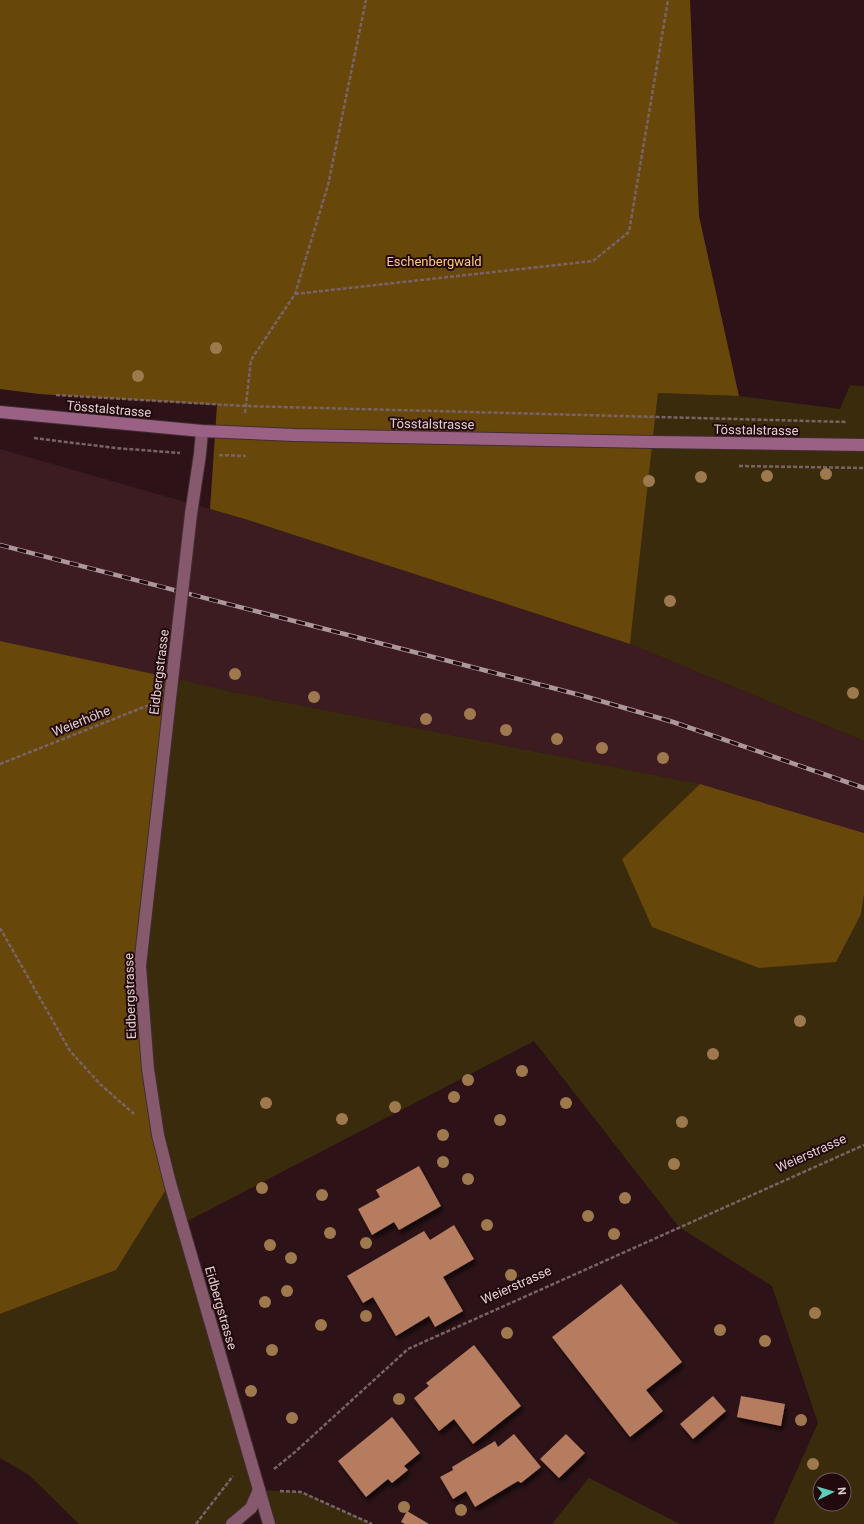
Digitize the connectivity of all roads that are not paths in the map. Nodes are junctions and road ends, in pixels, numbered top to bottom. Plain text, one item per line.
1 (0, 412) edge
2 (202, 431) junction
3 (864, 445) edge
4 (259, 1490) junction
5 (232, 1524) edge
6 (269, 1524) edge

1 - 2 main road, Tösstalstrasse
2 - 3 main road, Tösstalstrasse
2 - 4 street, Eidbergstrasse, bridge
4 - 5 street
4 - 6 street, Eidbergstrasse

